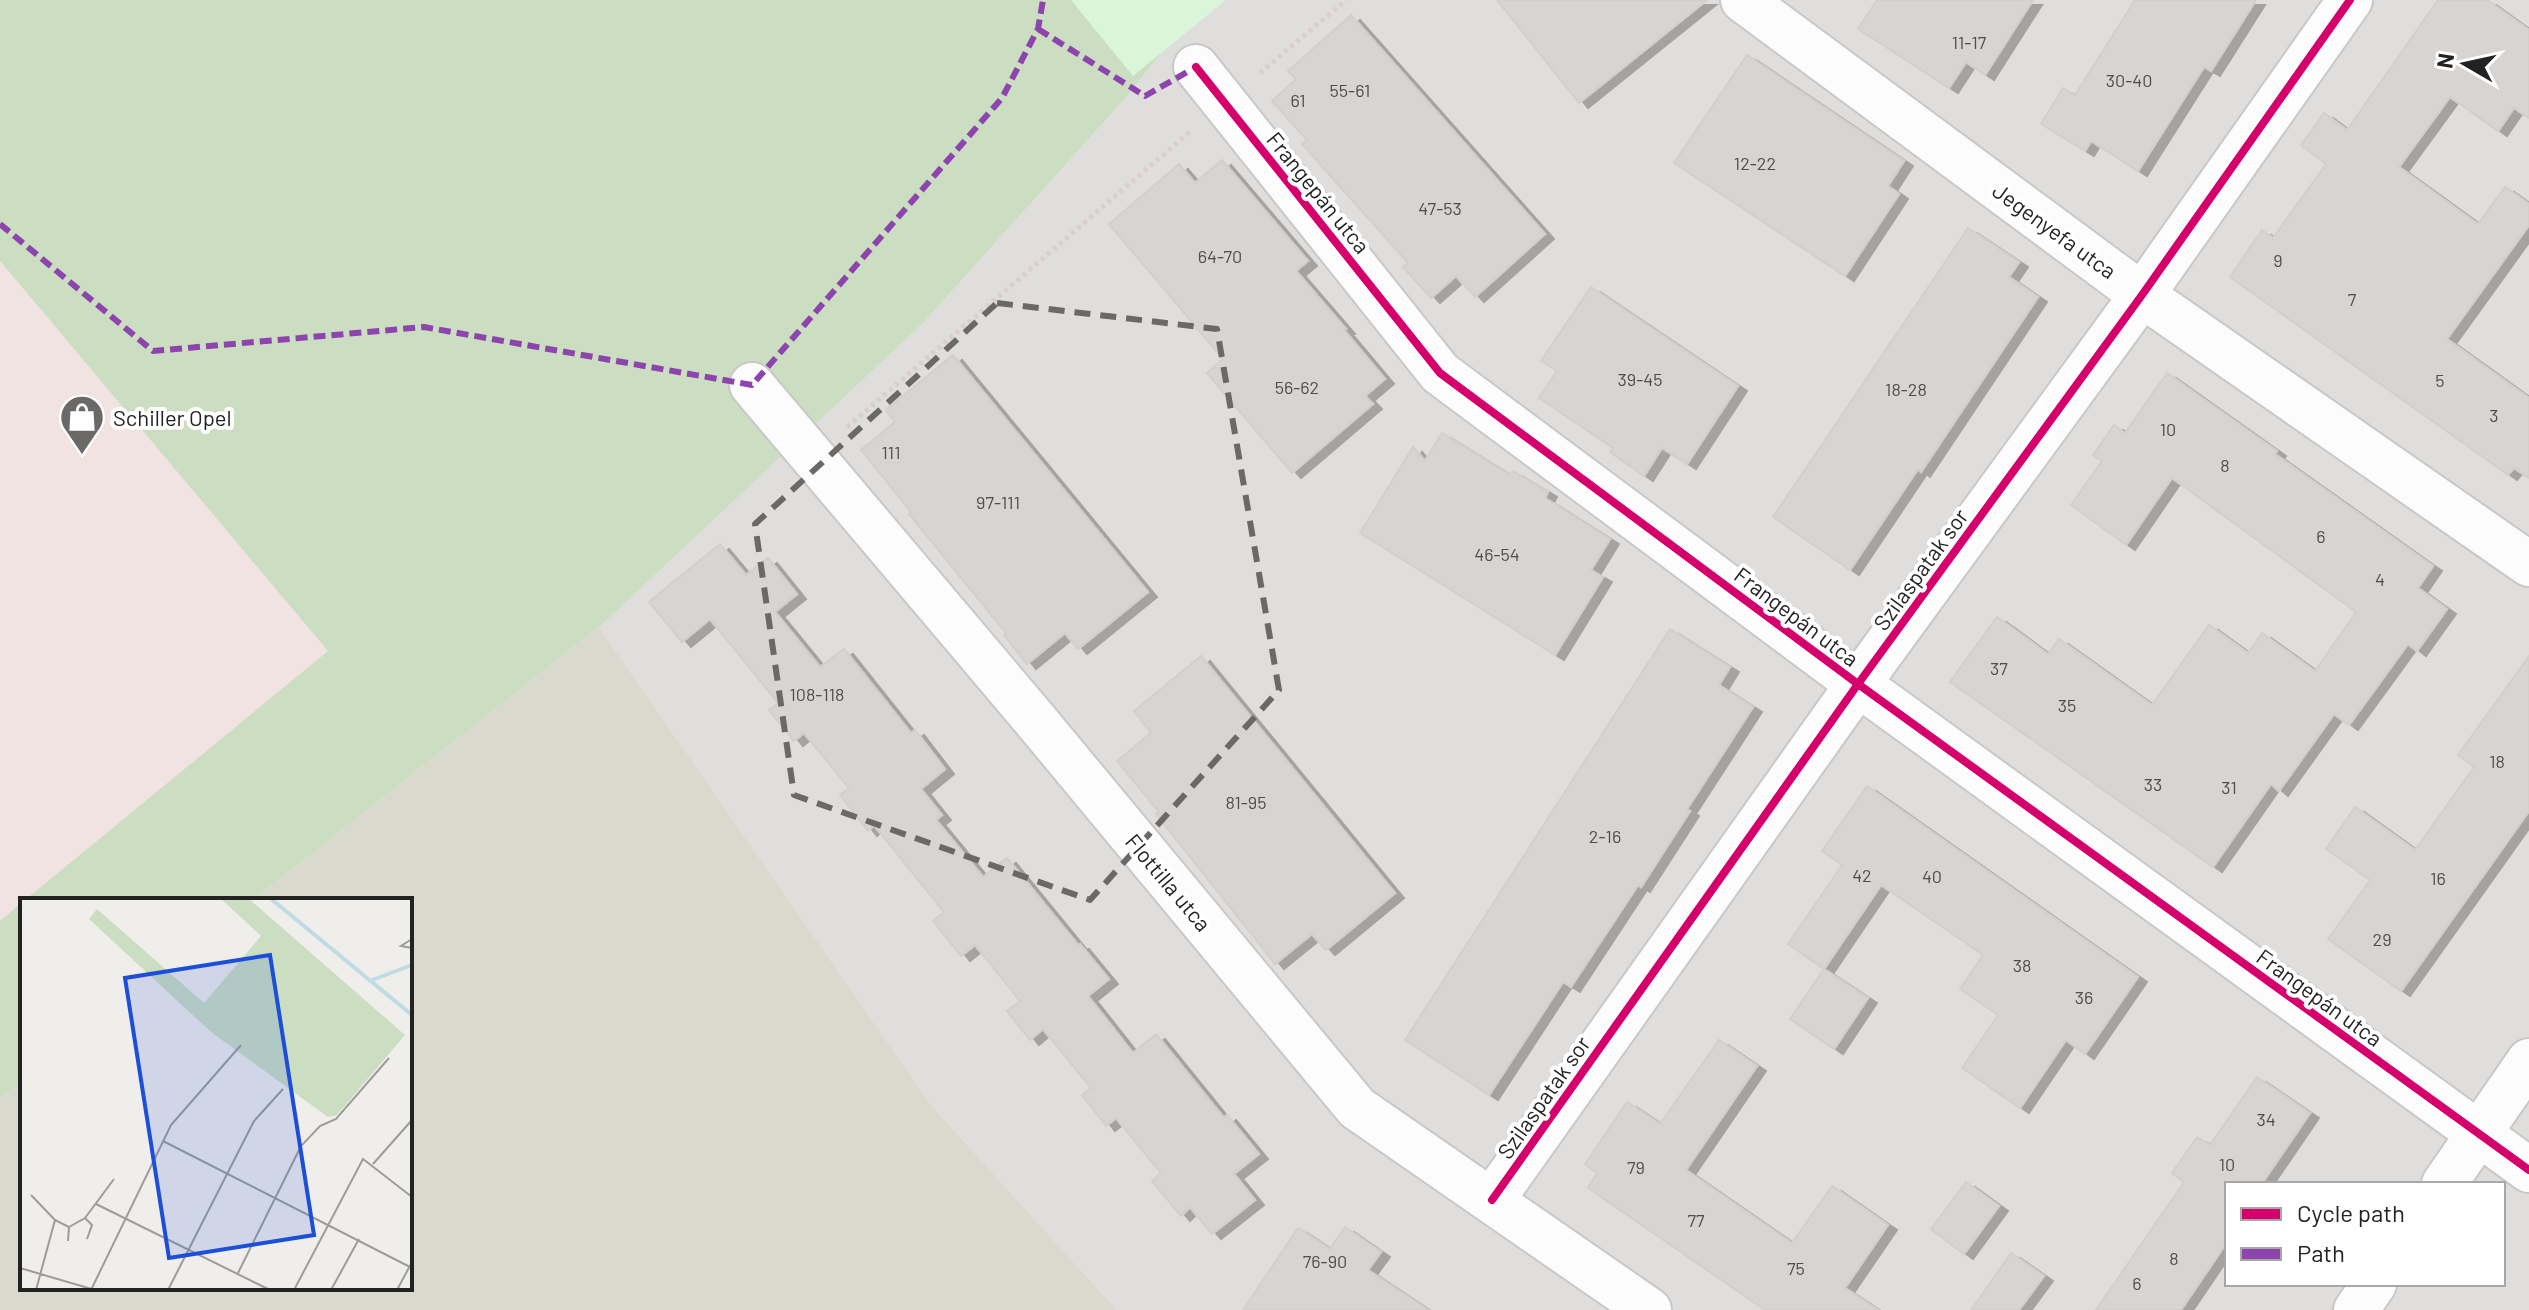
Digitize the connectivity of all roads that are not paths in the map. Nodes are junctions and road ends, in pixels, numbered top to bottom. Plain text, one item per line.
1 (1743, 0) edge
2 (2350, 0) edge
3 (1196, 67) dead end
4 (2142, 295) junction
5 (752, 385) dead end
6 (2529, 564) edge
7 (1858, 684) junction
8 (2529, 1061) edge
9 (2478, 1134) junction
10 (2529, 1170) edge
11 (2445, 1182) edge
12 (1492, 1200) junction
13 (2373, 1286) edge
14 (1649, 1310) edge
15 (2356, 1310) edge

1 - 4 street, Jegenyefa utca
2 - 4 street, Szilaspatak sor
3 - 7 street, Frangepán utca
4 - 6 street, Jegenyefa utca
4 - 7 street, Szilaspatak sor
5 - 12 street, Flottilla utca
7 - 9 street, Frangepán utca
7 - 12 street, Szilaspatak sor
8 - 9 street
9 - 10 street, Frangepán utca
9 - 11 street
12 - 14 street, Flottilla utca
13 - 15 street

